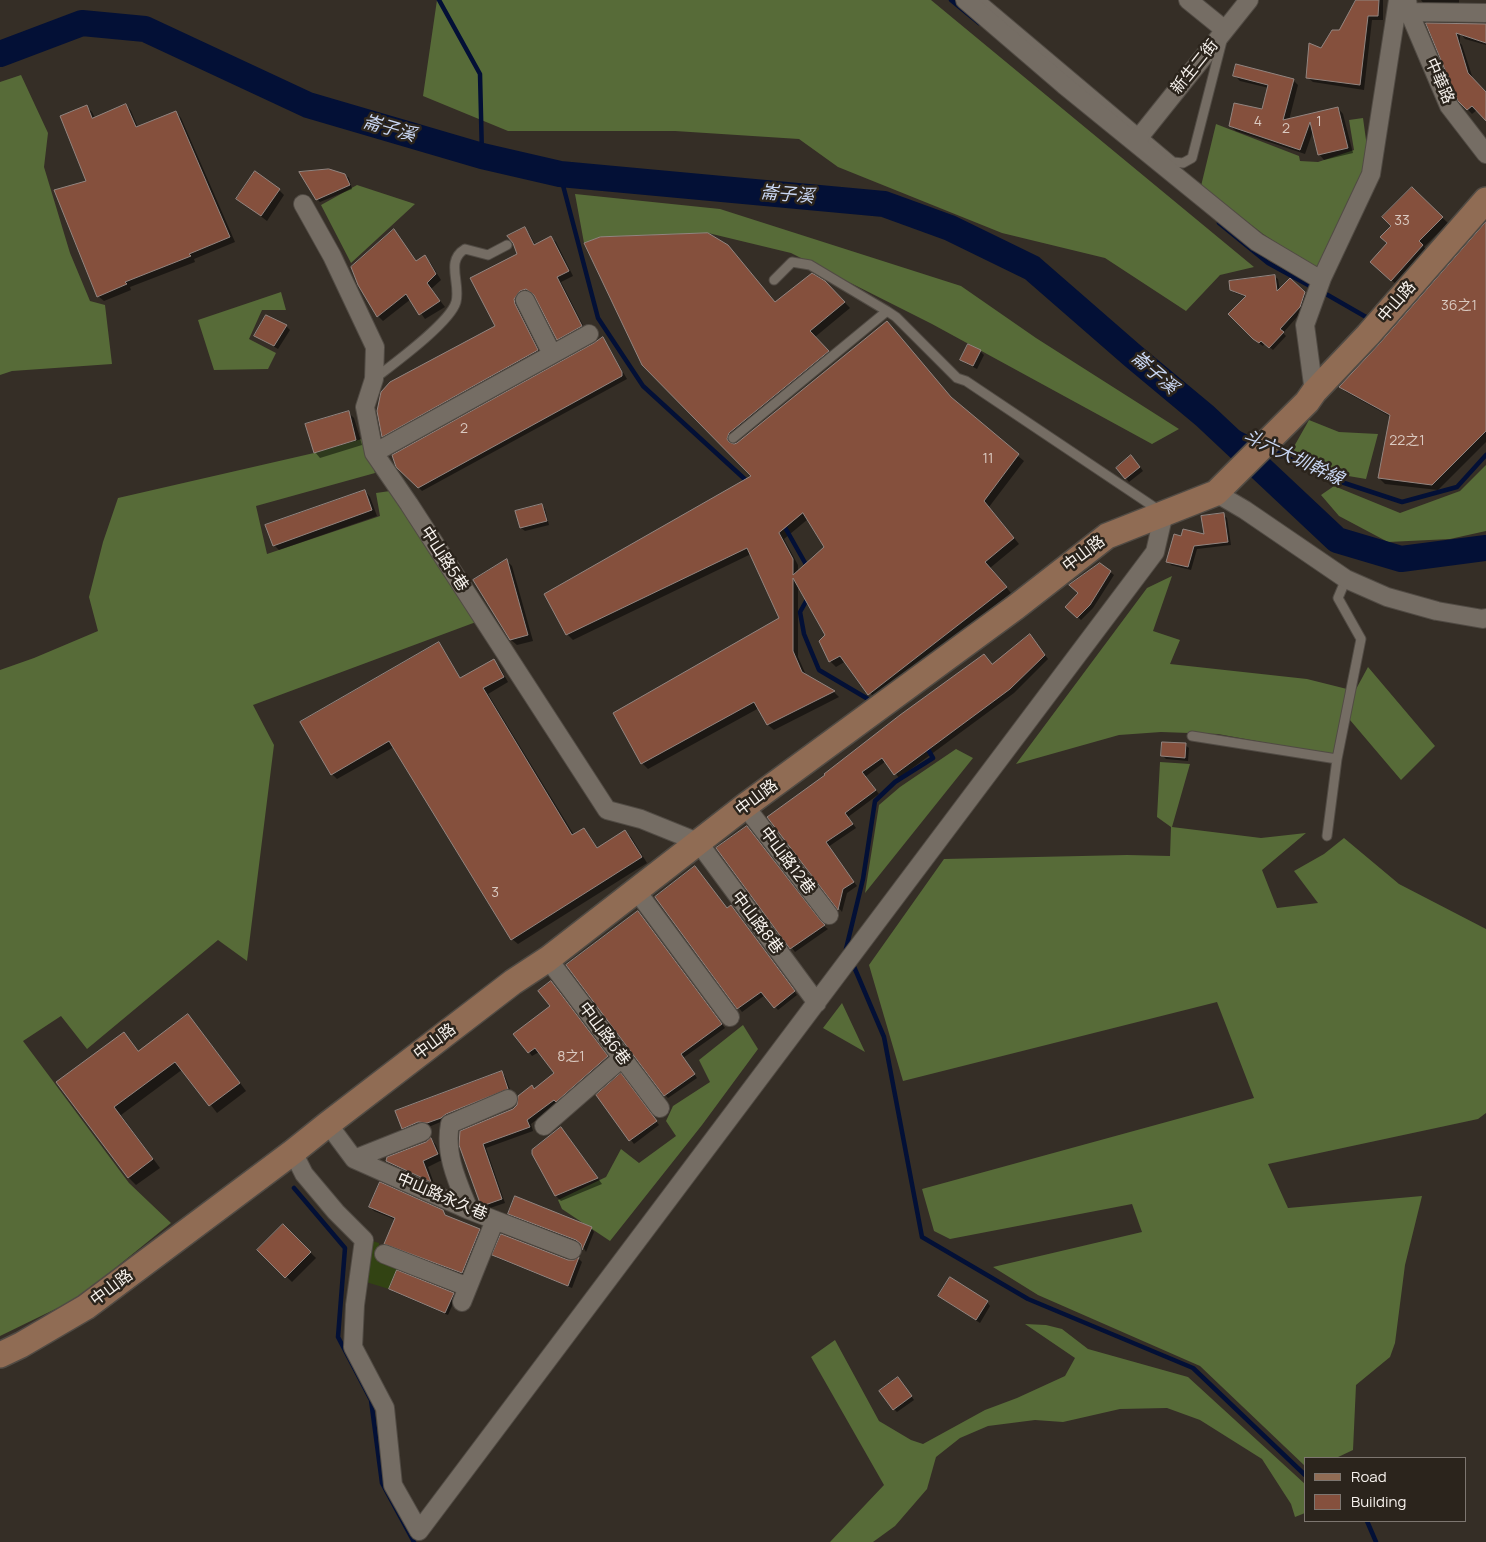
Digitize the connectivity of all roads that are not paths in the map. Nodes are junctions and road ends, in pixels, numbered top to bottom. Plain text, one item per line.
1 (965, 0) edge
2 (981, 0) edge
3 (1188, 0) edge
4 (1248, 0) edge
5 (1405, 4) edge
6 (1486, 13) edge
7 (1224, 30) junction
8 (1141, 135) junction
9 (1486, 154) edge
10 (1486, 200) edge
11 (303, 204) dead end
12 (507, 245) dead end
13 (774, 280) dead end
14 (1321, 280) junction
15 (525, 300) dead end
16 (887, 311) junction
17 (589, 334) dead end
18 (552, 354) junction
19 (374, 379) junction
20 (1311, 397) junction
21 (733, 438) dead end
22 (374, 453) junction
23 (1216, 493) junction
24 (1164, 514) junction
25 (1346, 580) junction
26 (1486, 618) edge
27 (1192, 736) dead end
28 (1337, 759) junction
29 (745, 806) junction
30 (1327, 836) dead end
31 (698, 842) junction
32 (636, 890) junction
33 (829, 915) dead end
34 (548, 958) junction
35 (817, 1003) junction
36 (730, 1017) dead end
37 (622, 1058) junction
38 (508, 1099) dead end
39 (660, 1108) dead end
40 (328, 1124) junction
41 (544, 1126) dead end
42 (422, 1132) dead end
43 (294, 1152) junction
44 (354, 1159) junction
45 (469, 1210) junction
46 (495, 1220) junction
47 (572, 1250) dead end
48 (384, 1254) dead end
49 (0, 1356) edge

1 - 14 street
2 - 8 lane
3 - 7 street
4 - 7 street, 新生二街
5 - 6 street
5 - 9 street, 中華路
5 - 14 street
7 - 8 street, 新生二街
7 - 8 lane
10 - 20 main road, 中山路
11 - 19 street, 中山路5巷
12 - 19 lane
13 - 16 lane
14 - 20 street
15 - 18 street
16 - 21 lane
16 - 24 lane
17 - 18 street
18 - 22 street
19 - 22 street, 中山路5巷
20 - 23 main road, 中山路
22 - 31 street, 中山路5巷
23 - 24 main road, 中山路
23 - 25 street
24 - 29 main road, 中山路
24 - 35 street
25 - 26 street
25 - 28 lane
27 - 28 lane
28 - 30 lane
29 - 31 main road, 中山路
29 - 33 street, 中山路12巷
31 - 32 main road, 中山路
31 - 35 street, 中山路8巷
32 - 34 main road, 中山路
32 - 36 street
34 - 37 street, 中山路6巷
34 - 40 main road, 中山路
35 - 43 street
37 - 39 street, 中山路6巷
37 - 41 street
38 - 45 street
40 - 43 main road, 中山路
40 - 44 street, 中山路永久巷
42 - 44 street
43 - 49 main road, 中山路
44 - 45 street, 中山路永久巷
45 - 46 street, 中山路永久巷
46 - 47 street, 中山路永久巷
46 - 48 street

